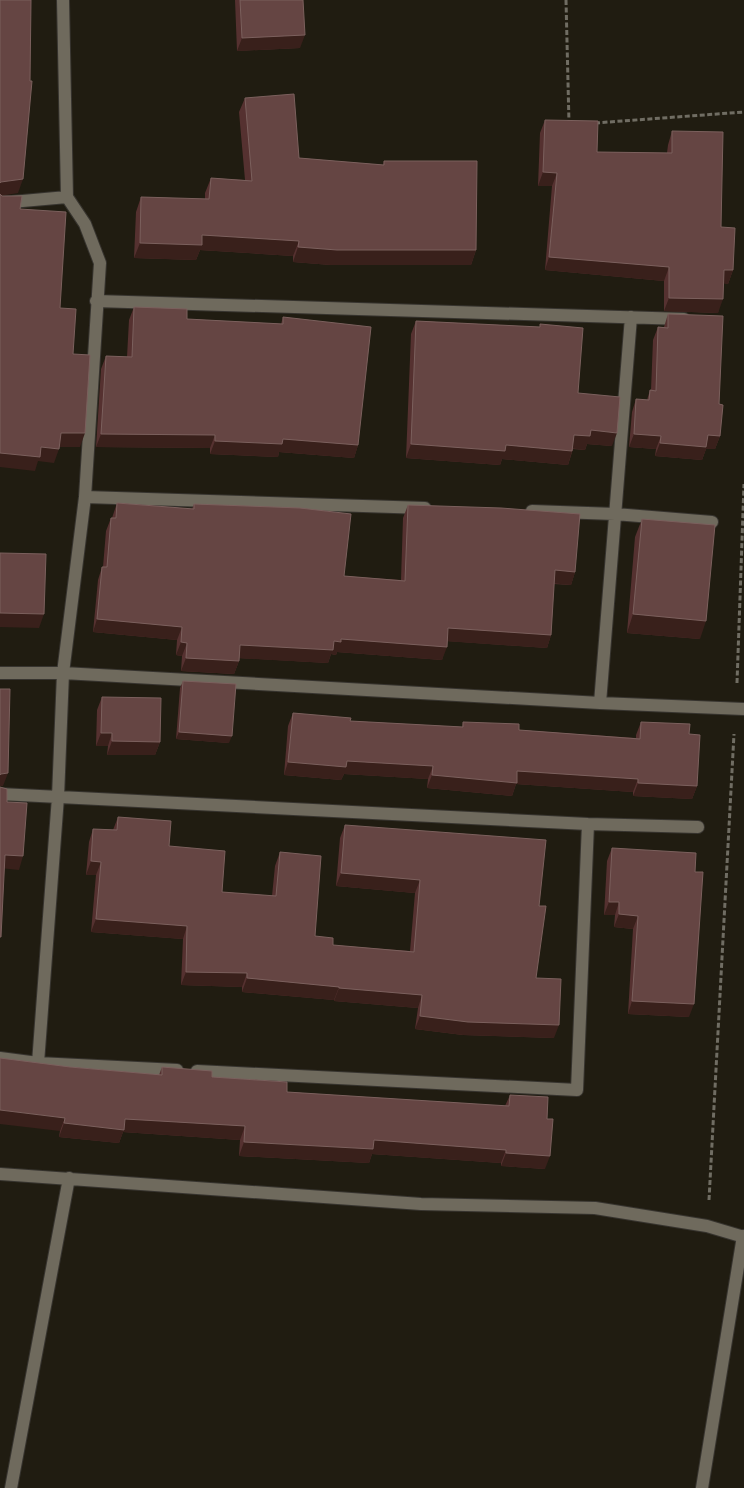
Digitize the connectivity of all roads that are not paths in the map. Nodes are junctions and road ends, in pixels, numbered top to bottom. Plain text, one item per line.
1 (63, 0) edge
2 (67, 197) junction
3 (0, 203) edge
4 (96, 301) junction
5 (631, 317) junction
6 (695, 320) edge
7 (85, 497) junction
8 (438, 508) edge
9 (517, 511) edge
10 (615, 514) junction
11 (712, 522) dead end
12 (0, 673) edge
13 (63, 673) junction
14 (600, 703) junction
15 (740, 708) edge
16 (0, 794) edge
17 (58, 797) junction
18 (588, 824) junction
19 (698, 827) dead end
20 (0, 1058) edge
21 (38, 1063) junction
22 (0, 1174) edge
23 (69, 1178) junction
24 (743, 1236) edge
25 (11, 1488) edge
26 (702, 1488) edge

1 - 2 street
2 - 3 street
2 - 4 street
4 - 5 street
4 - 7 street
5 - 6 street
5 - 10 street
7 - 8 street
7 - 13 street
9 - 10 street
10 - 11 street
10 - 14 street
12 - 13 street
13 - 14 street
13 - 17 street
14 - 15 street
16 - 17 street
17 - 18 street
17 - 21 street
18 - 19 street
18 - 21 street
20 - 21 street
22 - 23 street
23 - 24 street
23 - 25 street
24 - 26 street

